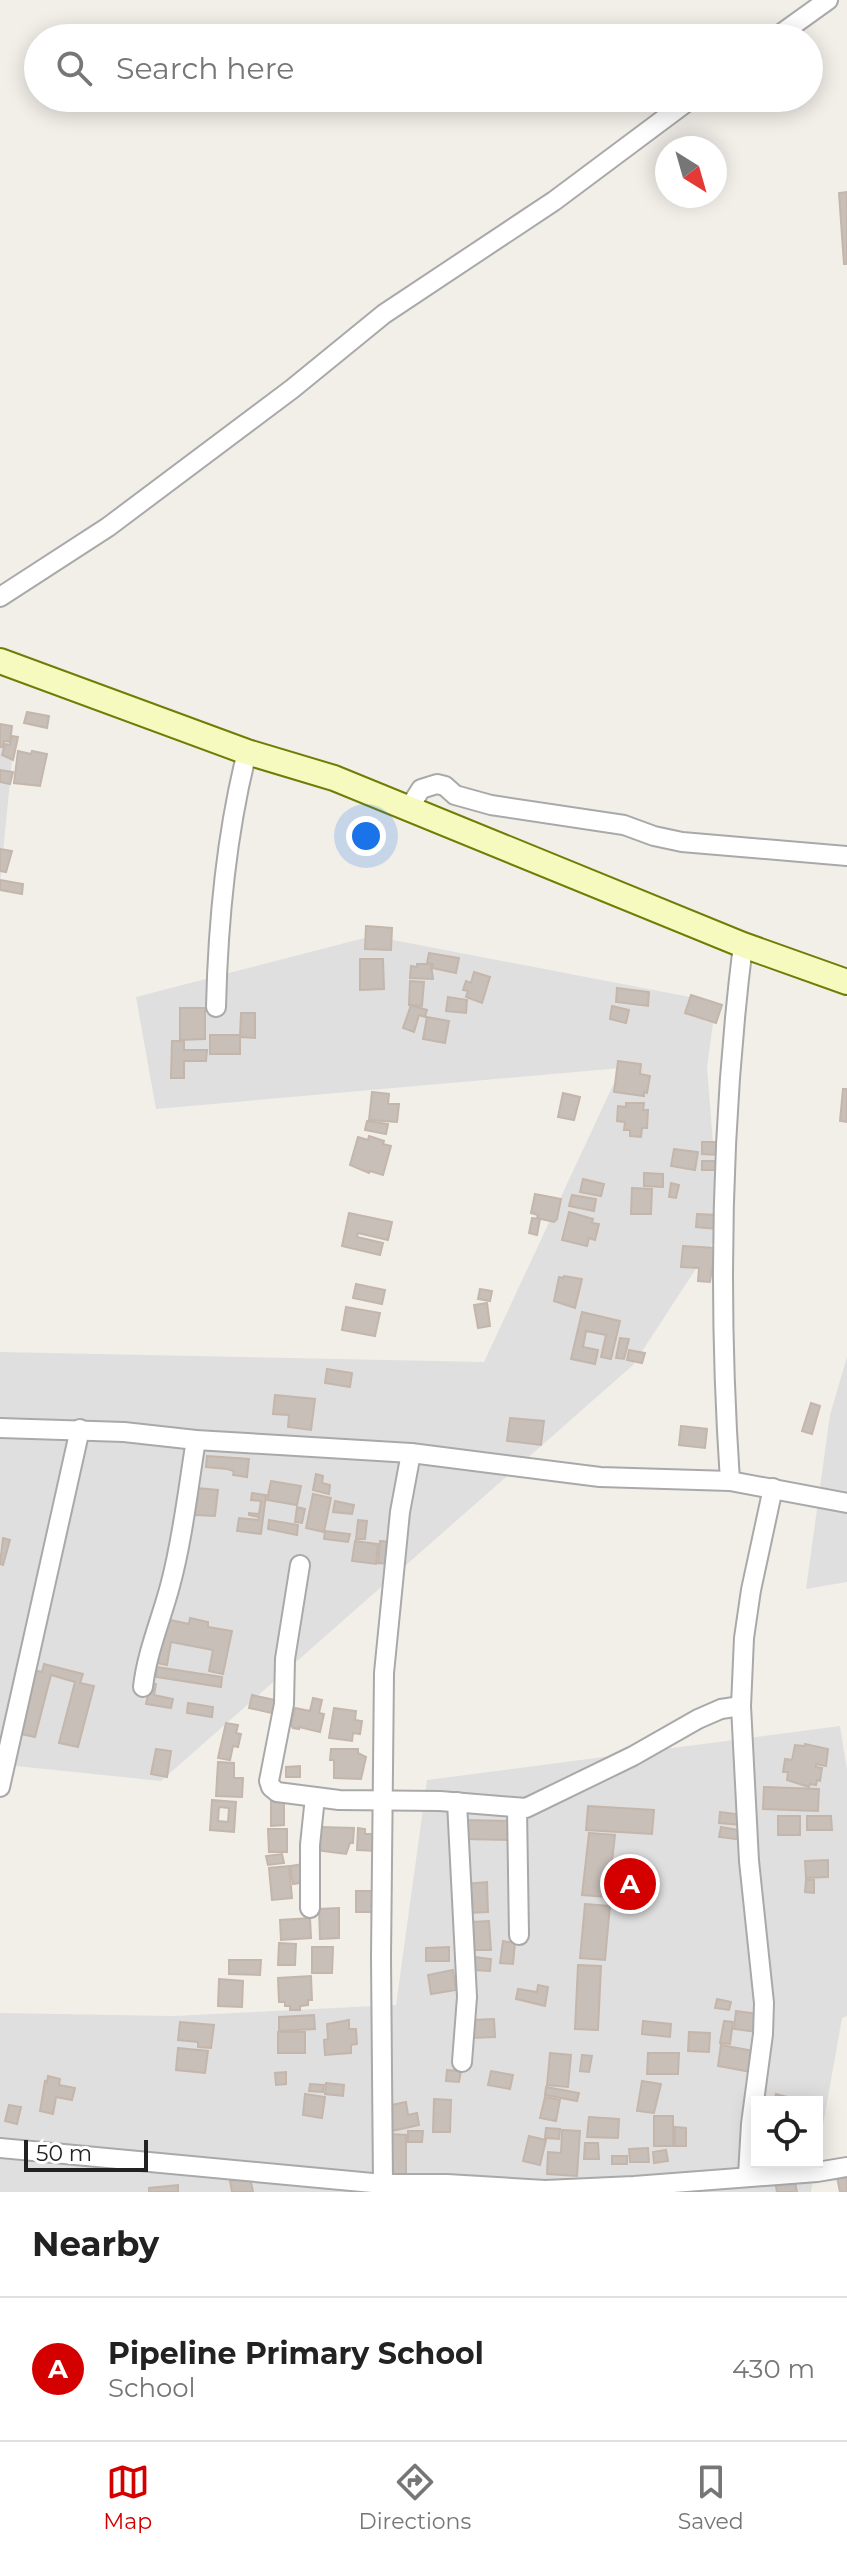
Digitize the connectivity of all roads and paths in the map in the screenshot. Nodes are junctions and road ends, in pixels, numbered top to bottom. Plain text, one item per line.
1 (828, 0) edge
2 (795, 24) edge
3 (673, 112) edge
4 (0, 597) edge
5 (0, 661) edge
6 (247, 752) junction
7 (409, 808) junction
8 (847, 856) edge
9 (743, 945) junction
10 (847, 982) edge
11 (216, 1007) dead end
12 (0, 1428) edge
13 (80, 1429) junction
14 (196, 1440) junction
15 (411, 1453) junction
16 (730, 1481) junction
17 (773, 1488) junction
18 (847, 1503) edge
19 (300, 1565) dead end
20 (143, 1687) dead end
21 (741, 1706) junction
22 (0, 1787) edge
23 (315, 1797) junction
24 (382, 1801) junction
25 (457, 1802) junction
26 (517, 1809) junction
27 (310, 1908) dead end
28 (519, 1935) dead end
29 (462, 2062) dead end
30 (0, 2148) edge
31 (847, 2167) edge
32 (748, 2175) junction
33 (383, 2184) junction

1 - 2 street
3 - 4 street
5 - 6 main road
6 - 7 main road
6 - 11 street
7 - 8 street
7 - 9 main road
9 - 10 main road
9 - 16 street
12 - 13 street
13 - 14 street
13 - 22 street
14 - 15 street
14 - 20 street
15 - 16 street
15 - 24 street
16 - 17 street
17 - 18 street
17 - 21 street
19 - 23 street
21 - 26 street
21 - 32 street
23 - 24 street
23 - 27 street
24 - 25 street
24 - 33 street
25 - 26 street
25 - 29 street
26 - 28 street
30 - 33 street
31 - 32 street
32 - 33 street

